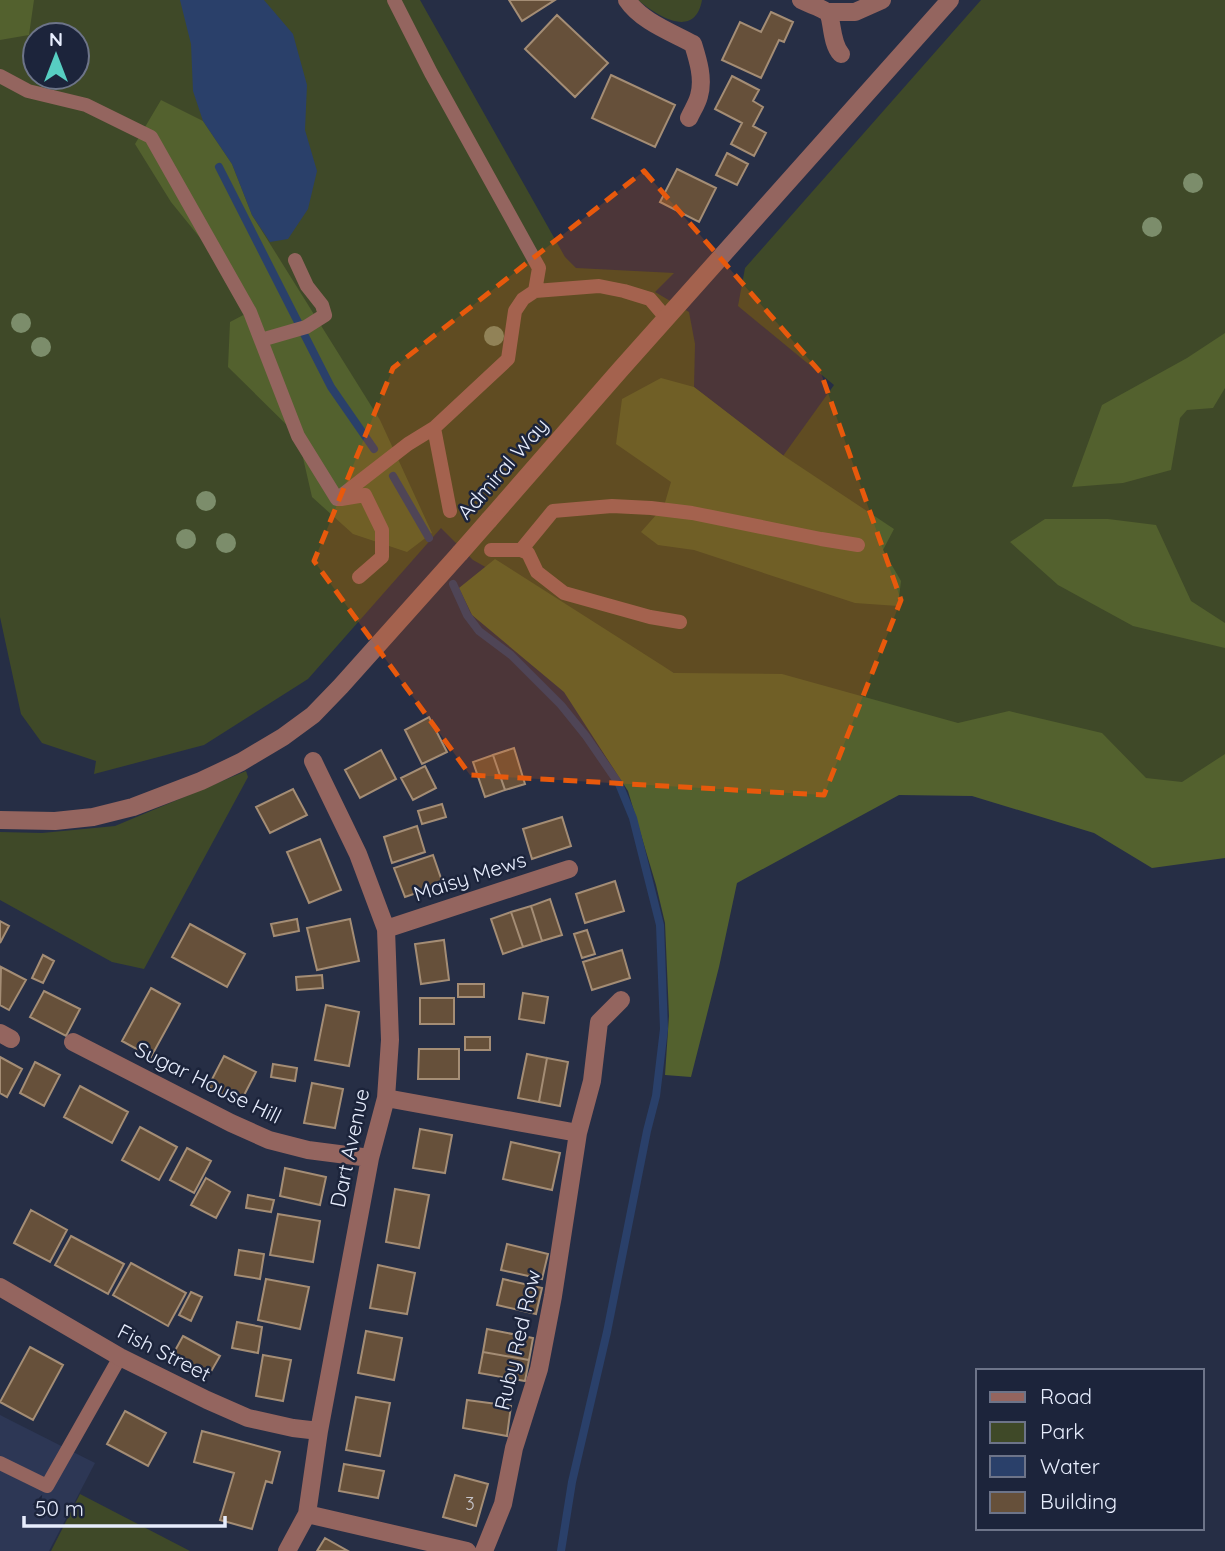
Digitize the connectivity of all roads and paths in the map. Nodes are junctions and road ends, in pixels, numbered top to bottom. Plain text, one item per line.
1 (394, 0) edge
2 (627, 0) edge
3 (801, 0) edge
4 (882, 0) edge
5 (950, 0) edge
6 (827, 12) junction
7 (841, 54) dead end
8 (0, 76) edge
9 (688, 118) dead end
10 (295, 260) dead end
11 (535, 291) junction
12 (667, 319) junction
13 (261, 340) junction
14 (434, 428) junction
15 (337, 499) junction
16 (450, 511) dead end
17 (858, 545) dead end
18 (491, 550) dead end
19 (520, 550) junction
20 (359, 578) dead end
21 (680, 622) dead end
22 (313, 761) dead end
23 (0, 820) edge
24 (569, 869) dead end
25 (386, 929) junction
26 (621, 1000) dead end
27 (73, 1042) dead end
28 (386, 1098) junction
29 (578, 1133) junction
30 (370, 1158) junction
31 (0, 1287) edge
32 (120, 1357) junction
33 (318, 1431) junction
34 (0, 1463) edge
35 (307, 1514) junction
36 (287, 1551) edge
37 (467, 1551) edge
38 (484, 1551) edge

1 - 11 lane
2 - 9 street
3 - 6 street
4 - 6 street
5 - 12 street, Admiral Way
6 - 7 street
8 - 13 lane
10 - 13 lane
11 - 12 lane
11 - 14 lane
12 - 23 street, Admiral Way, bridge
13 - 15 lane
14 - 15 lane
14 - 16 lane
15 - 20 lane
17 - 19 lane
18 - 19 lane
19 - 21 lane
22 - 25 street, Dart Avenue
24 - 25 street, Maisy Mews
25 - 28 street, Dart Avenue
26 - 29 street, Ruby Red Row
27 - 30 street, Sugar House Hill
28 - 29 street
28 - 30 street, Dart Avenue
29 - 38 street, Ruby Red Row
30 - 33 street, Dart Avenue
31 - 32 street, Fish Street
32 - 33 street, Fish Street
32 - 34 lane
33 - 35 street, Dart Avenue
35 - 36 street, Dart Avenue
35 - 37 street

